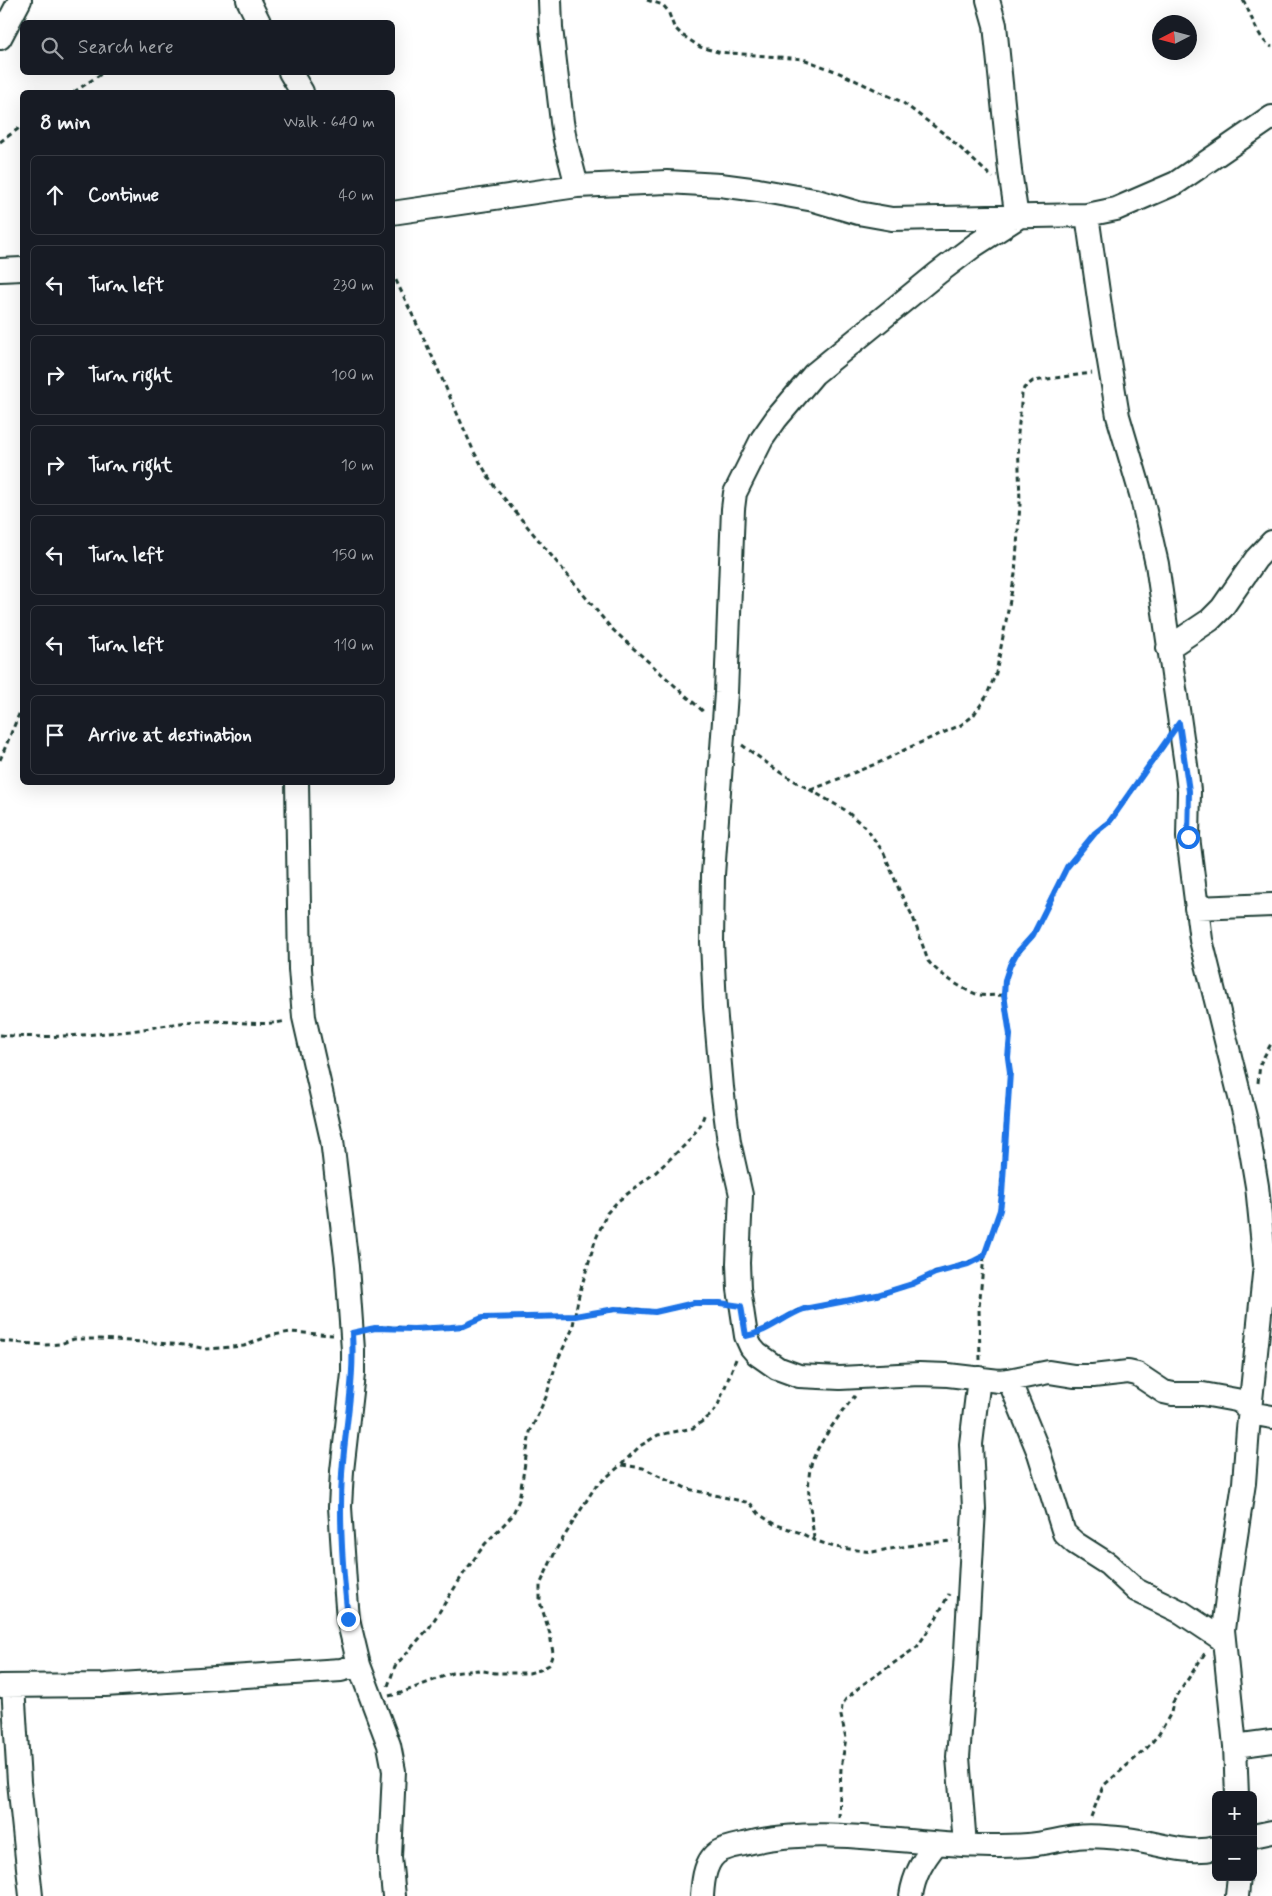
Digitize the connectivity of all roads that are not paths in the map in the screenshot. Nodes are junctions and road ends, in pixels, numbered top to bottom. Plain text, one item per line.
1 (20, 0) edge
2 (248, 0) edge
3 (550, 0) edge
4 (988, 0) edge
5 (258, 20) edge
6 (0, 38) edge
7 (292, 75) edge
8 (301, 90) edge
9 (1272, 117) edge
10 (577, 186) junction
11 (395, 214) edge
12 (1087, 215) junction
13 (1017, 218) junction
14 (20, 269) edge
15 (0, 270) edge
16 (1272, 542) edge
17 (1168, 648) junction
18 (297, 785) edge
19 (1272, 905) edge
20 (1196, 908) junction
21 (1264, 1182) edge
22 (979, 1378) junction
23 (1009, 1380) junction
24 (1250, 1413) junction
25 (1272, 1417) edge
26 (1220, 1638) junction
27 (359, 1665) junction
28 (7, 1686) edge
29 (1272, 1741) edge
30 (1235, 1746) junction
31 (1237, 1791) edge
32 (1272, 1832) edge
33 (1257, 1835) edge
34 (936, 1844) junction
35 (965, 1845) junction
36 (1212, 1848) edge
37 (1239, 1881) edge
38 (32, 1896) edge
39 (394, 1896) edge
40 (702, 1896) edge
41 (911, 1896) edge
42 (1237, 1896) edge

1 - 6 street
2 - 5 street
3 - 10 street
4 - 13 street
7 - 8 street
9 - 12 street
10 - 11 street
10 - 13 street
12 - 13 street
12 - 17 street
13 - 22 street
14 - 15 street
16 - 17 street
17 - 20 street
18 - 27 street
19 - 20 street
20 - 21 street
21 - 24 street
22 - 23 street
22 - 35 street
23 - 24 street
23 - 26 street
24 - 25 street
24 - 26 street
26 - 30 street
27 - 28 street
27 - 39 street
28 - 38 street
29 - 30 street
30 - 31 street
32 - 33 street
34 - 35 street
34 - 40 street
34 - 41 street
35 - 36 street
37 - 42 street

